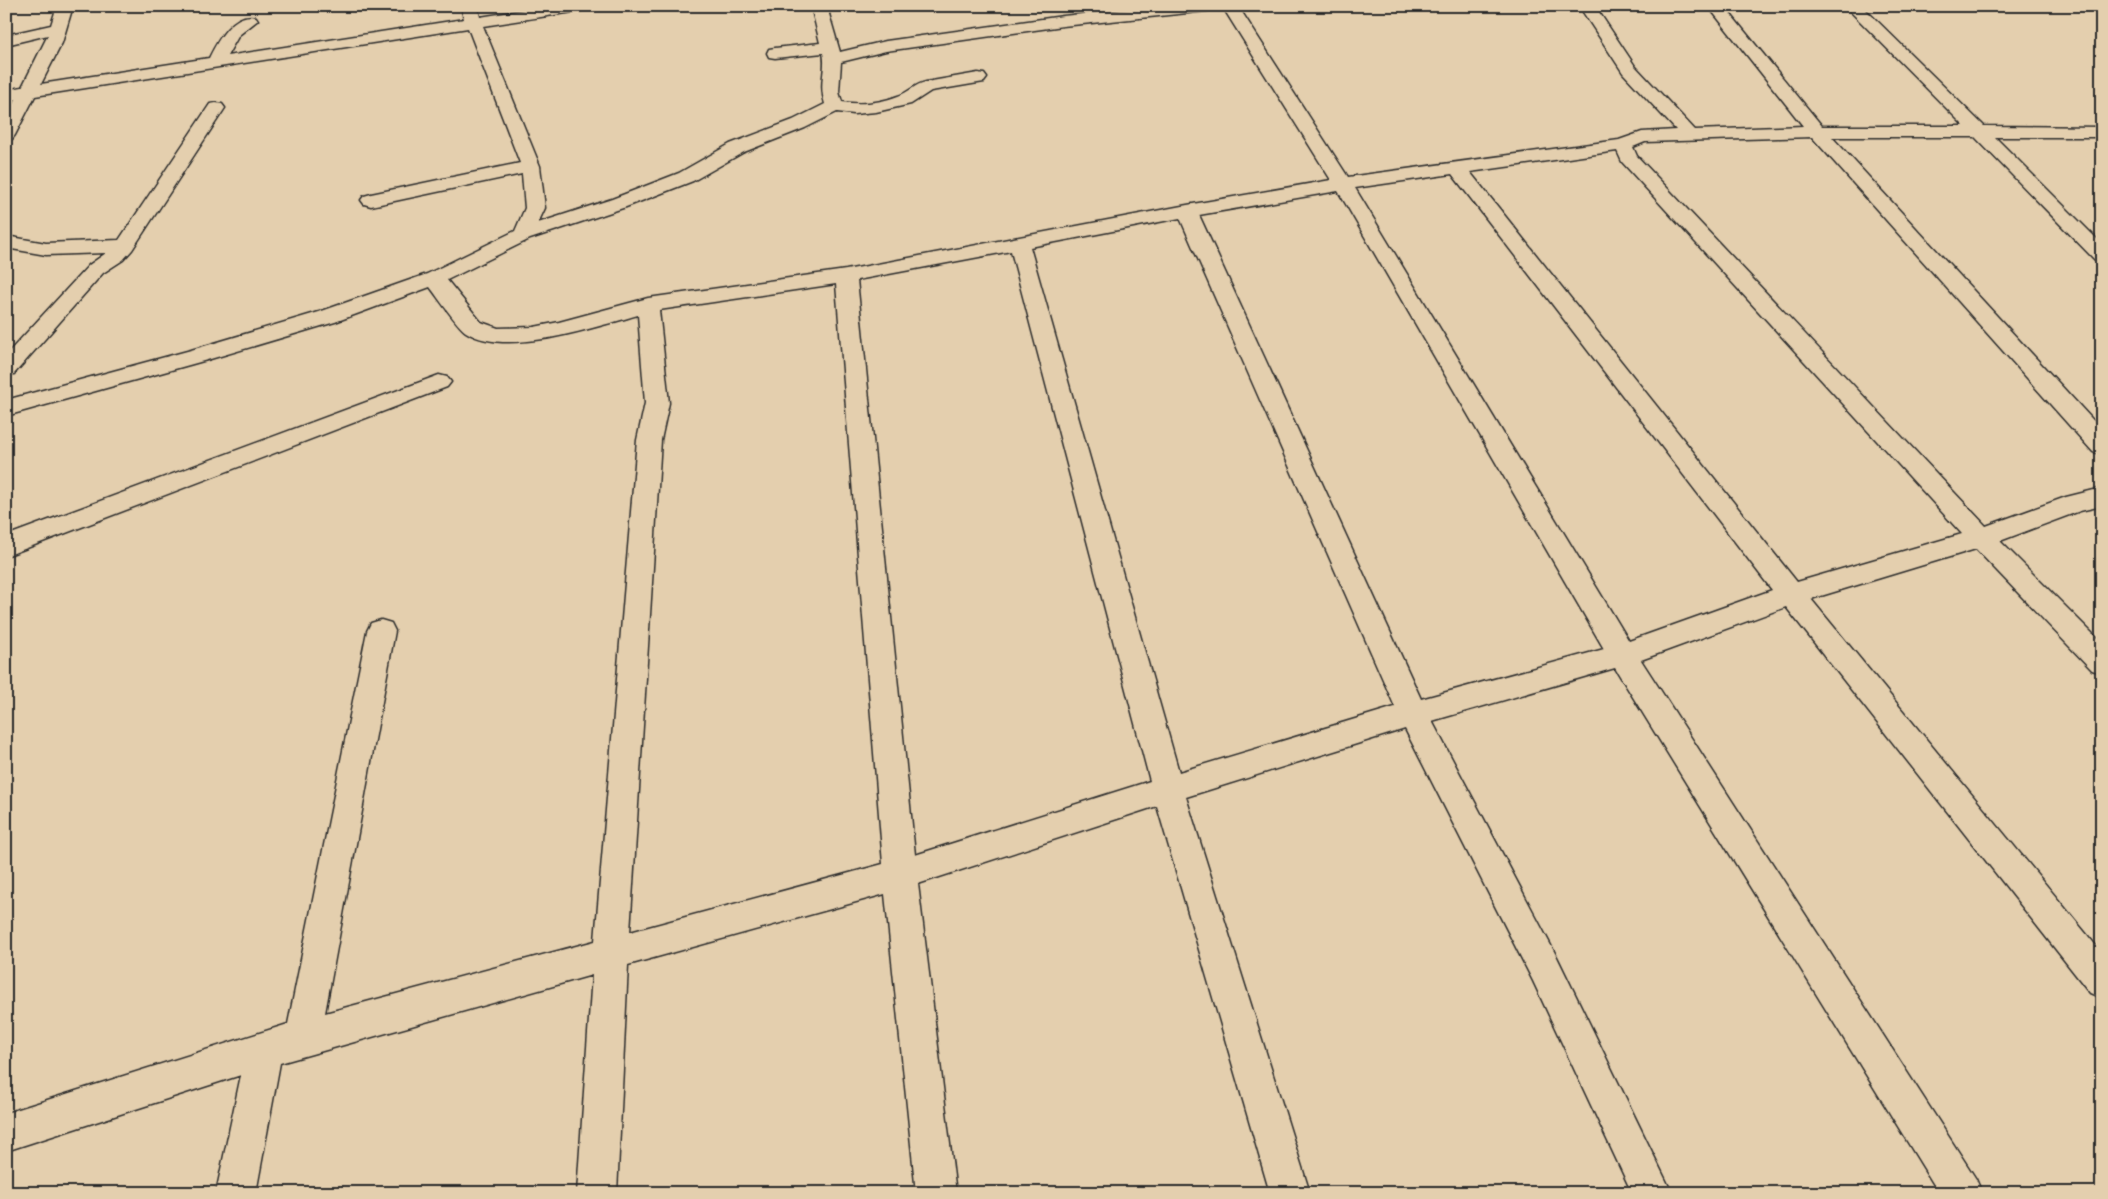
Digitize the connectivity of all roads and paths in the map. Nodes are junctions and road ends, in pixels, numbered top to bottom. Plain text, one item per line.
1 (65, 6) edge
2 (580, 6) edge
3 (823, 6) edge
4 (1207, 6) edge
5 (1230, 6) edge
6 (1587, 6) edge
7 (1716, 6) edge
8 (1853, 6) edge
9 (471, 14) edge
10 (250, 20) dead end
11 (59, 28) junction
12 (6, 40) edge
13 (775, 53) dead end
14 (831, 53) junction
15 (216, 62) junction
16 (978, 78) dead end
17 (31, 91) junction
18 (6, 95) edge
19 (835, 106) junction
20 (216, 108) dead end
21 (1817, 131) junction
22 (1979, 131) junction
23 (2102, 132) edge
24 (1689, 134) junction
25 (6, 135) edge
26 (1623, 145) junction
27 (531, 166) junction
28 (1457, 168) junction
29 (1343, 184) junction
30 (371, 200) dead end
31 (1187, 211) junction
32 (523, 235) junction
33 (6, 242) edge
34 (1019, 244) junction
35 (125, 246) junction
36 (2102, 256) edge
37 (846, 276) junction
38 (434, 278) junction
39 (648, 305) junction
40 (6, 369) edge
41 (439, 382) dead end
42 (6, 408) edge
43 (2102, 446) edge
44 (2102, 497) edge
45 (1981, 538) junction
46 (6, 546) edge
47 (1791, 594) junction
48 (381, 631) dead end
49 (1622, 655) junction
50 (2102, 662) edge
51 (1413, 714) junction
52 (1168, 789) junction
53 (900, 876) junction
54 (611, 954) junction
55 (2102, 981) edge
56 (303, 1037) junction
57 (264, 1050) junction
58 (6, 1132) edge
59 (236, 1193) edge
60 (597, 1193) edge
61 (936, 1193) edge
62 (1290, 1193) edge
63 (1652, 1193) edge
64 (1962, 1193) edge

1 - 11 street
2 - 9 street
3 - 14 street
4 - 14 street
5 - 29 street
6 - 24 street
7 - 21 street
8 - 22 street
9 - 15 street
9 - 27 street
10 - 15 street
11 - 12 street
11 - 17 street
13 - 14 street
14 - 19 street
15 - 17 street
16 - 19 street
17 - 18 street
17 - 25 street
19 - 32 street
20 - 35 street
21 - 22 street
21 - 24 street
21 - 43 street
22 - 23 street
22 - 36 street
24 - 26 street
26 - 28 street
26 - 45 street
27 - 30 street
27 - 32 street
28 - 29 street
28 - 47 street
29 - 31 street
29 - 49 street
31 - 34 street
31 - 51 street
32 - 38 street
33 - 35 street
34 - 37 street
34 - 52 street
35 - 40 street
37 - 39 street
37 - 53 street
38 - 39 street
38 - 42 street
39 - 54 street
41 - 46 street
44 - 45 street
45 - 47 street
45 - 50 street
47 - 49 street
47 - 55 street
48 - 56 street
49 - 51 street
49 - 64 street
51 - 52 street
51 - 63 street
52 - 53 street
52 - 62 street
53 - 54 street
53 - 61 street
54 - 56 street
54 - 60 street
56 - 57 street
57 - 58 street
57 - 59 street

